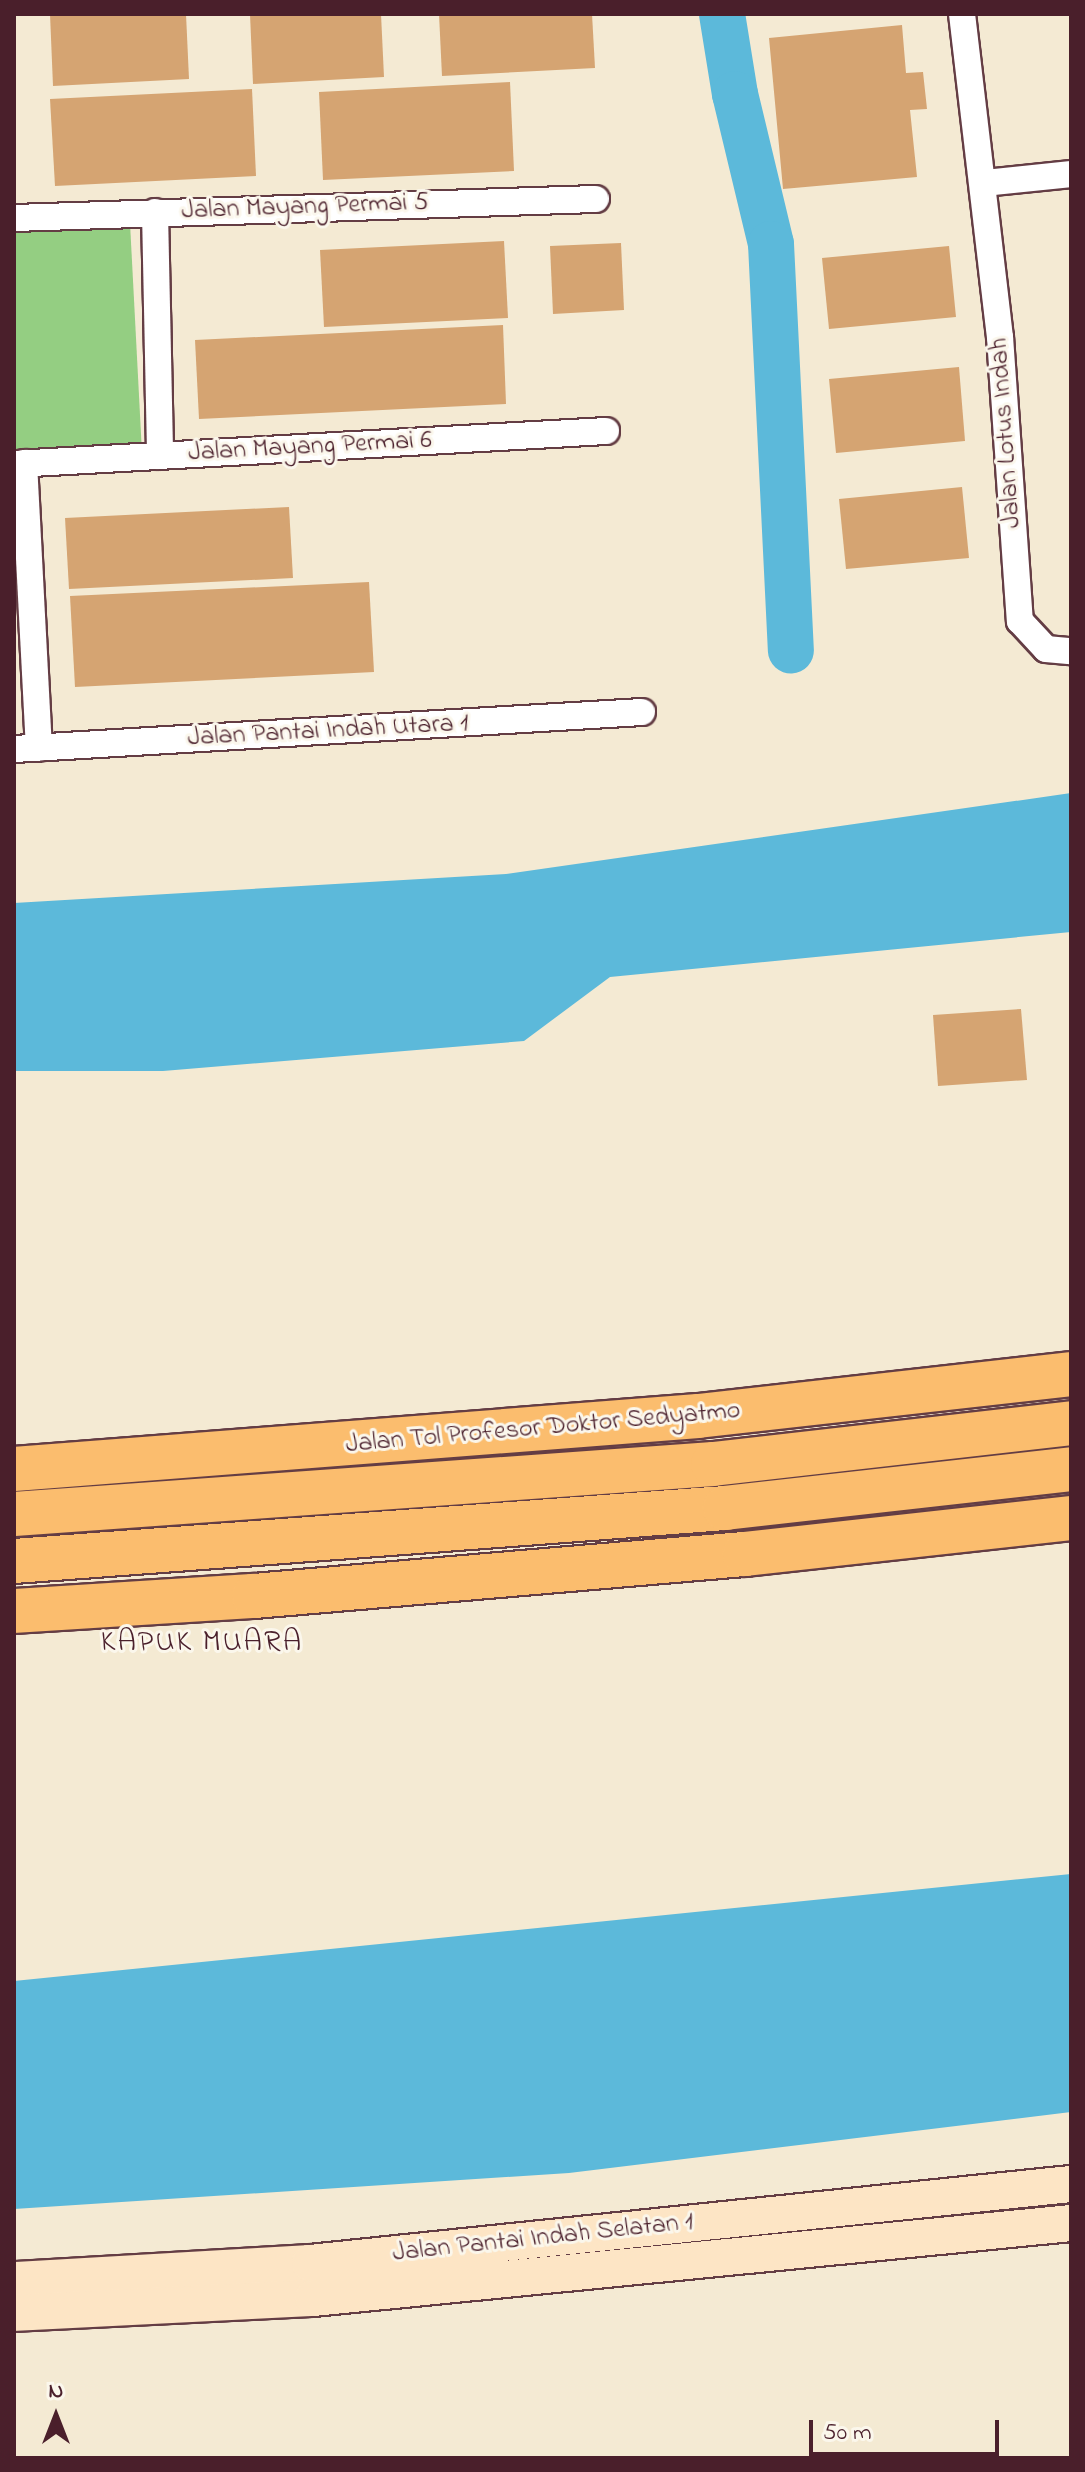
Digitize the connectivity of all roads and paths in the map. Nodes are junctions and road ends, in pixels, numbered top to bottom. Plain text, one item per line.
1 (962, 14) edge
2 (1071, 174) edge
3 (984, 183) junction
4 (596, 199) dead end
5 (155, 212) junction
6 (14, 217) edge
7 (606, 431) dead end
8 (160, 456) junction
9 (19, 464) edge
10 (1071, 651) edge
11 (642, 712) dead end
12 (26, 749) edge
13 (1071, 1374) edge
14 (1071, 1423) edge
15 (14, 1469) edge
16 (1071, 1469) edge
17 (14, 1514) edge
18 (1071, 1518) edge
19 (14, 1561) edge
20 (14, 1611) edge
21 (1071, 2184) edge
22 (1071, 2223) edge
23 (14, 2280) edge
24 (311, 2280) junction
25 (14, 2313) edge

1 - 3 street, Jalan Lotus Indah
2 - 3 street
3 - 10 street, Jalan Lotus Indah
4 - 5 street, Jalan Mayang Permai 5
5 - 6 street, Jalan Mayang Permai 5
5 - 8 street
7 - 8 street, Jalan Mayang Permai 6
8 - 9 street, Jalan Mayang Permai 6
9 - 12 street
11 - 12 street, Jalan Pantai Indah Utara 1
13 - 15 highway, Jalan Tol Profesor Doktor Sedyatmo
14 - 17 highway, Jalan Tol Profesor Doktor Sedyatmo
16 - 19 highway
18 - 20 highway
21 - 24 street, Jalan Pantai Indah Selatan 1
22 - 24 street, Jalan Pantai Indah Selatan 1
23 - 24 street, Jalan Pantai Indah Selatan 1
24 - 25 street, Jalan Pantai Indah Selatan 1

